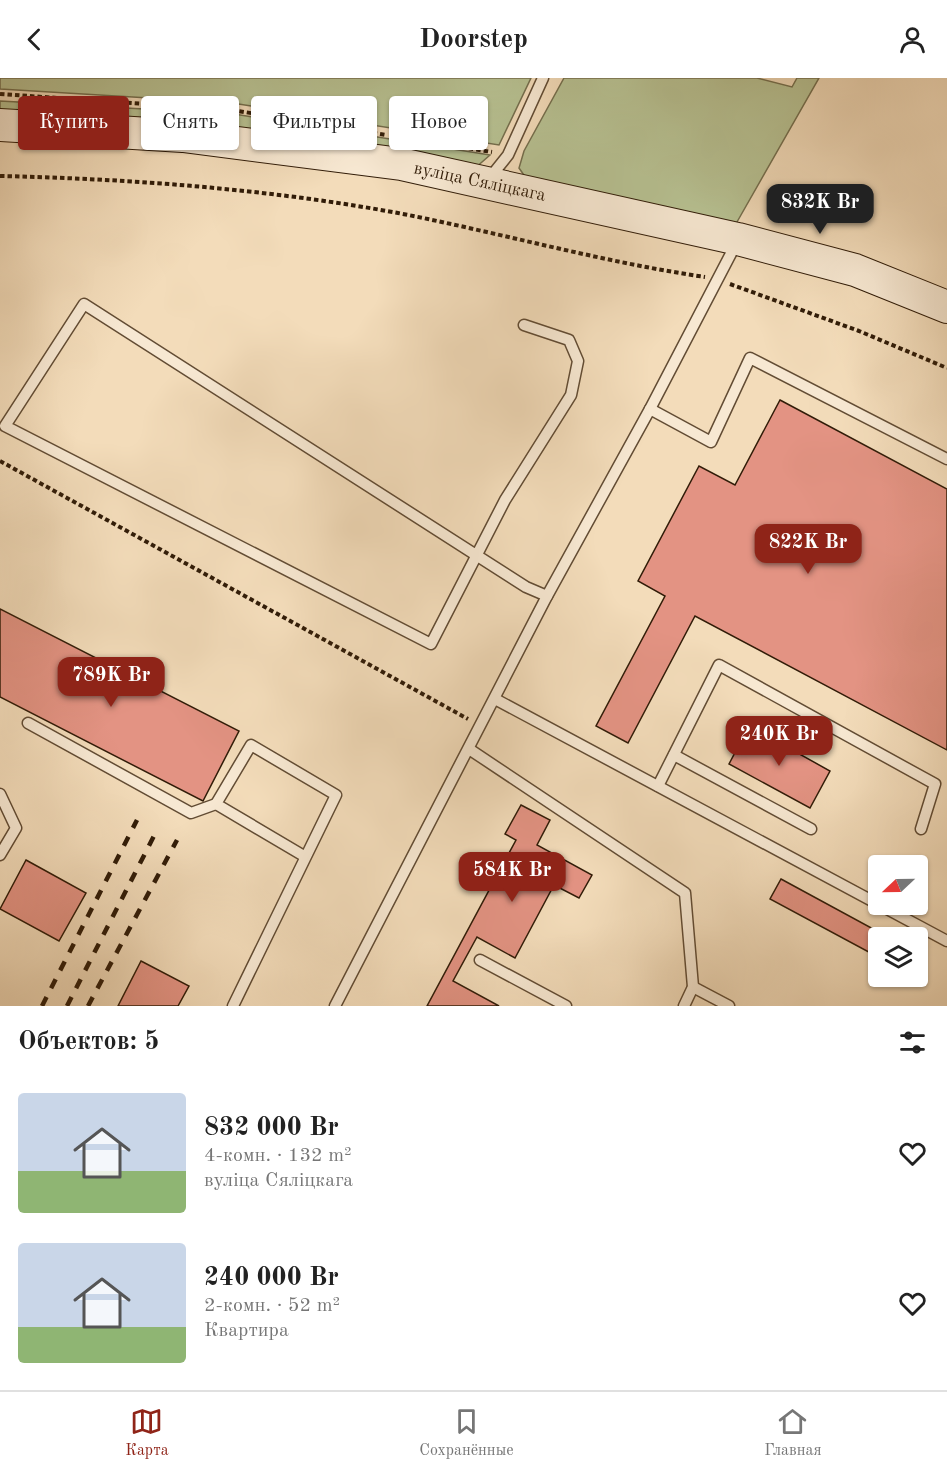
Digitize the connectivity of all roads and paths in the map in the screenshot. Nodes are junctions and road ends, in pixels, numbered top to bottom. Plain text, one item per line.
1 (543, 78) edge
2 (0, 125) edge
3 (0, 176) edge
4 (487, 183) junction
5 (738, 239) junction
6 (718, 279) junction
7 (947, 307) edge
8 (524, 325) dead end
9 (947, 368) edge
10 (650, 409) junction
11 (947, 459) edge
12 (0, 460) edge
13 (476, 555) junction
14 (547, 596) junction
15 (495, 699) junction
16 (468, 718) dead end
17 (28, 723) dead end
18 (469, 749) junction
19 (674, 755) junction
20 (658, 786) junction
21 (0, 794) edge
22 (216, 804) junction
23 (811, 829) dead end
24 (921, 829) dead end
25 (0, 855) edge
26 (304, 856) junction
27 (947, 941) edge
28 (480, 960) dead end
29 (693, 987) junction
30 (232, 1006) edge
31 (335, 1006) edge
32 (566, 1006) edge
33 (684, 1006) edge
34 (729, 1006) edge

1 - 4 lane
2 - 4 main road, вуліца Сяліцкага
3 - 6 path
4 - 5 main road, вуліца Сяліцкага
5 - 6 lane
5 - 7 main road, вуліца Сяліцкага
6 - 9 path
6 - 10 lane
8 - 13 lane
10 - 11 lane
10 - 14 lane
12 - 16 path
13 - 13 lane
13 - 14 lane
14 - 15 lane
15 - 18 lane
15 - 20 lane
17 - 22 lane
18 - 29 lane
18 - 31 lane
19 - 20 lane
19 - 23 lane
19 - 24 lane
20 - 27 lane
21 - 25 lane
22 - 26 lane
22 - 26 lane
26 - 30 lane
28 - 32 lane
29 - 33 lane
29 - 34 lane

